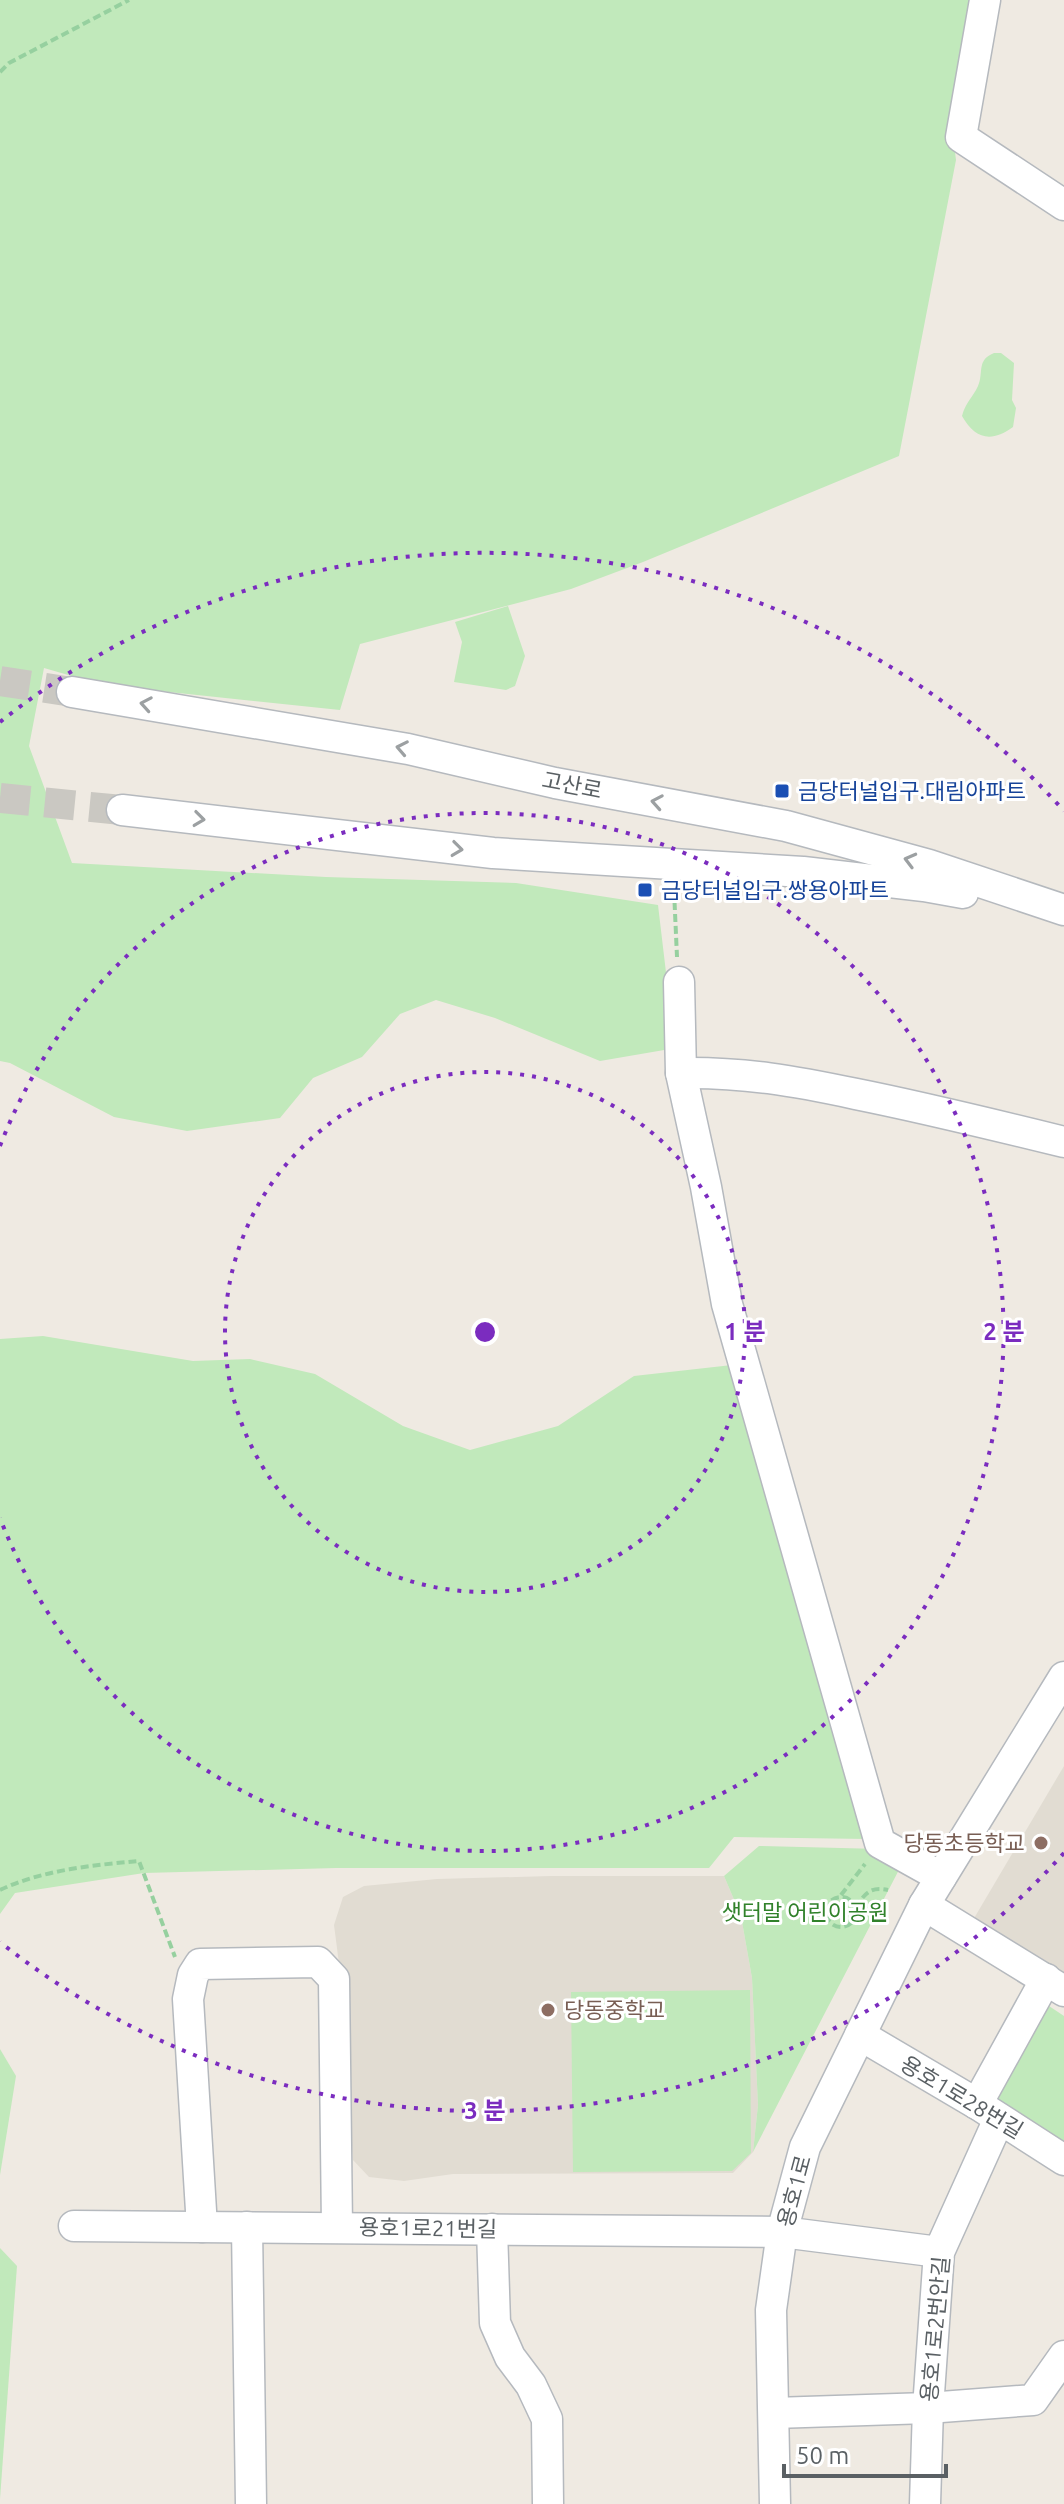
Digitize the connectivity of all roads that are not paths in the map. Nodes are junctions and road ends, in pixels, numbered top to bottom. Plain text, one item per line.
1 (985, 0) edge
2 (1064, 205) edge
3 (72, 692) tunnel mouth
4 (122, 810) tunnel mouth
5 (1064, 911) edge
6 (679, 982) road end
7 (681, 1073) junction
8 (1064, 1142) edge
9 (1064, 1677) edge
10 (941, 1877) junction
11 (924, 1905) junction
12 (1055, 1985) edge
13 (860, 2035) junction
14 (988, 2111) junction
15 (1064, 2160) edge
16 (74, 2226) dead end
17 (202, 2227) junction
18 (247, 2227) junction
19 (337, 2227) junction
20 (492, 2229) junction
21 (782, 2232) junction
22 (939, 2252) junction
23 (1064, 2356) edge
24 (928, 2408) junction
25 (774, 2413) junction
26 (251, 2504) edge
27 (548, 2504) edge
28 (775, 2504) edge
29 (925, 2504) edge

1 - 2 street
5 -> 3 street, 고산로
4 -> 5 street, 고산로
6 - 7 street
7 - 8 street
7 - 10 street
9 - 10 street, 용호1로
10 - 11 street, 용호1로
11 - 12 street
11 - 13 street, 용호1로
12 - 14 street, 용호1로2번안길
13 - 14 street, 용호1로28번길
13 - 21 street, 용호1로
14 - 15 street, 용호1로28번길
14 - 22 street, 용호1로2번안길
16 - 17 street, 용호1로21번길
17 - 18 street, 용호1로21번길
17 - 19 street
18 - 19 street, 용호1로21번길
18 - 26 street
19 - 20 street, 용호1로21번길
20 - 21 street, 용호1로21번길
20 - 27 street
21 - 22 street, 용호1로21번길
21 - 25 street, 용호1로
22 - 24 street, 용호1로2번안길
23 - 24 street
24 - 25 street
24 - 29 street, 용호1로2번안길
25 - 28 street, 용호1로

